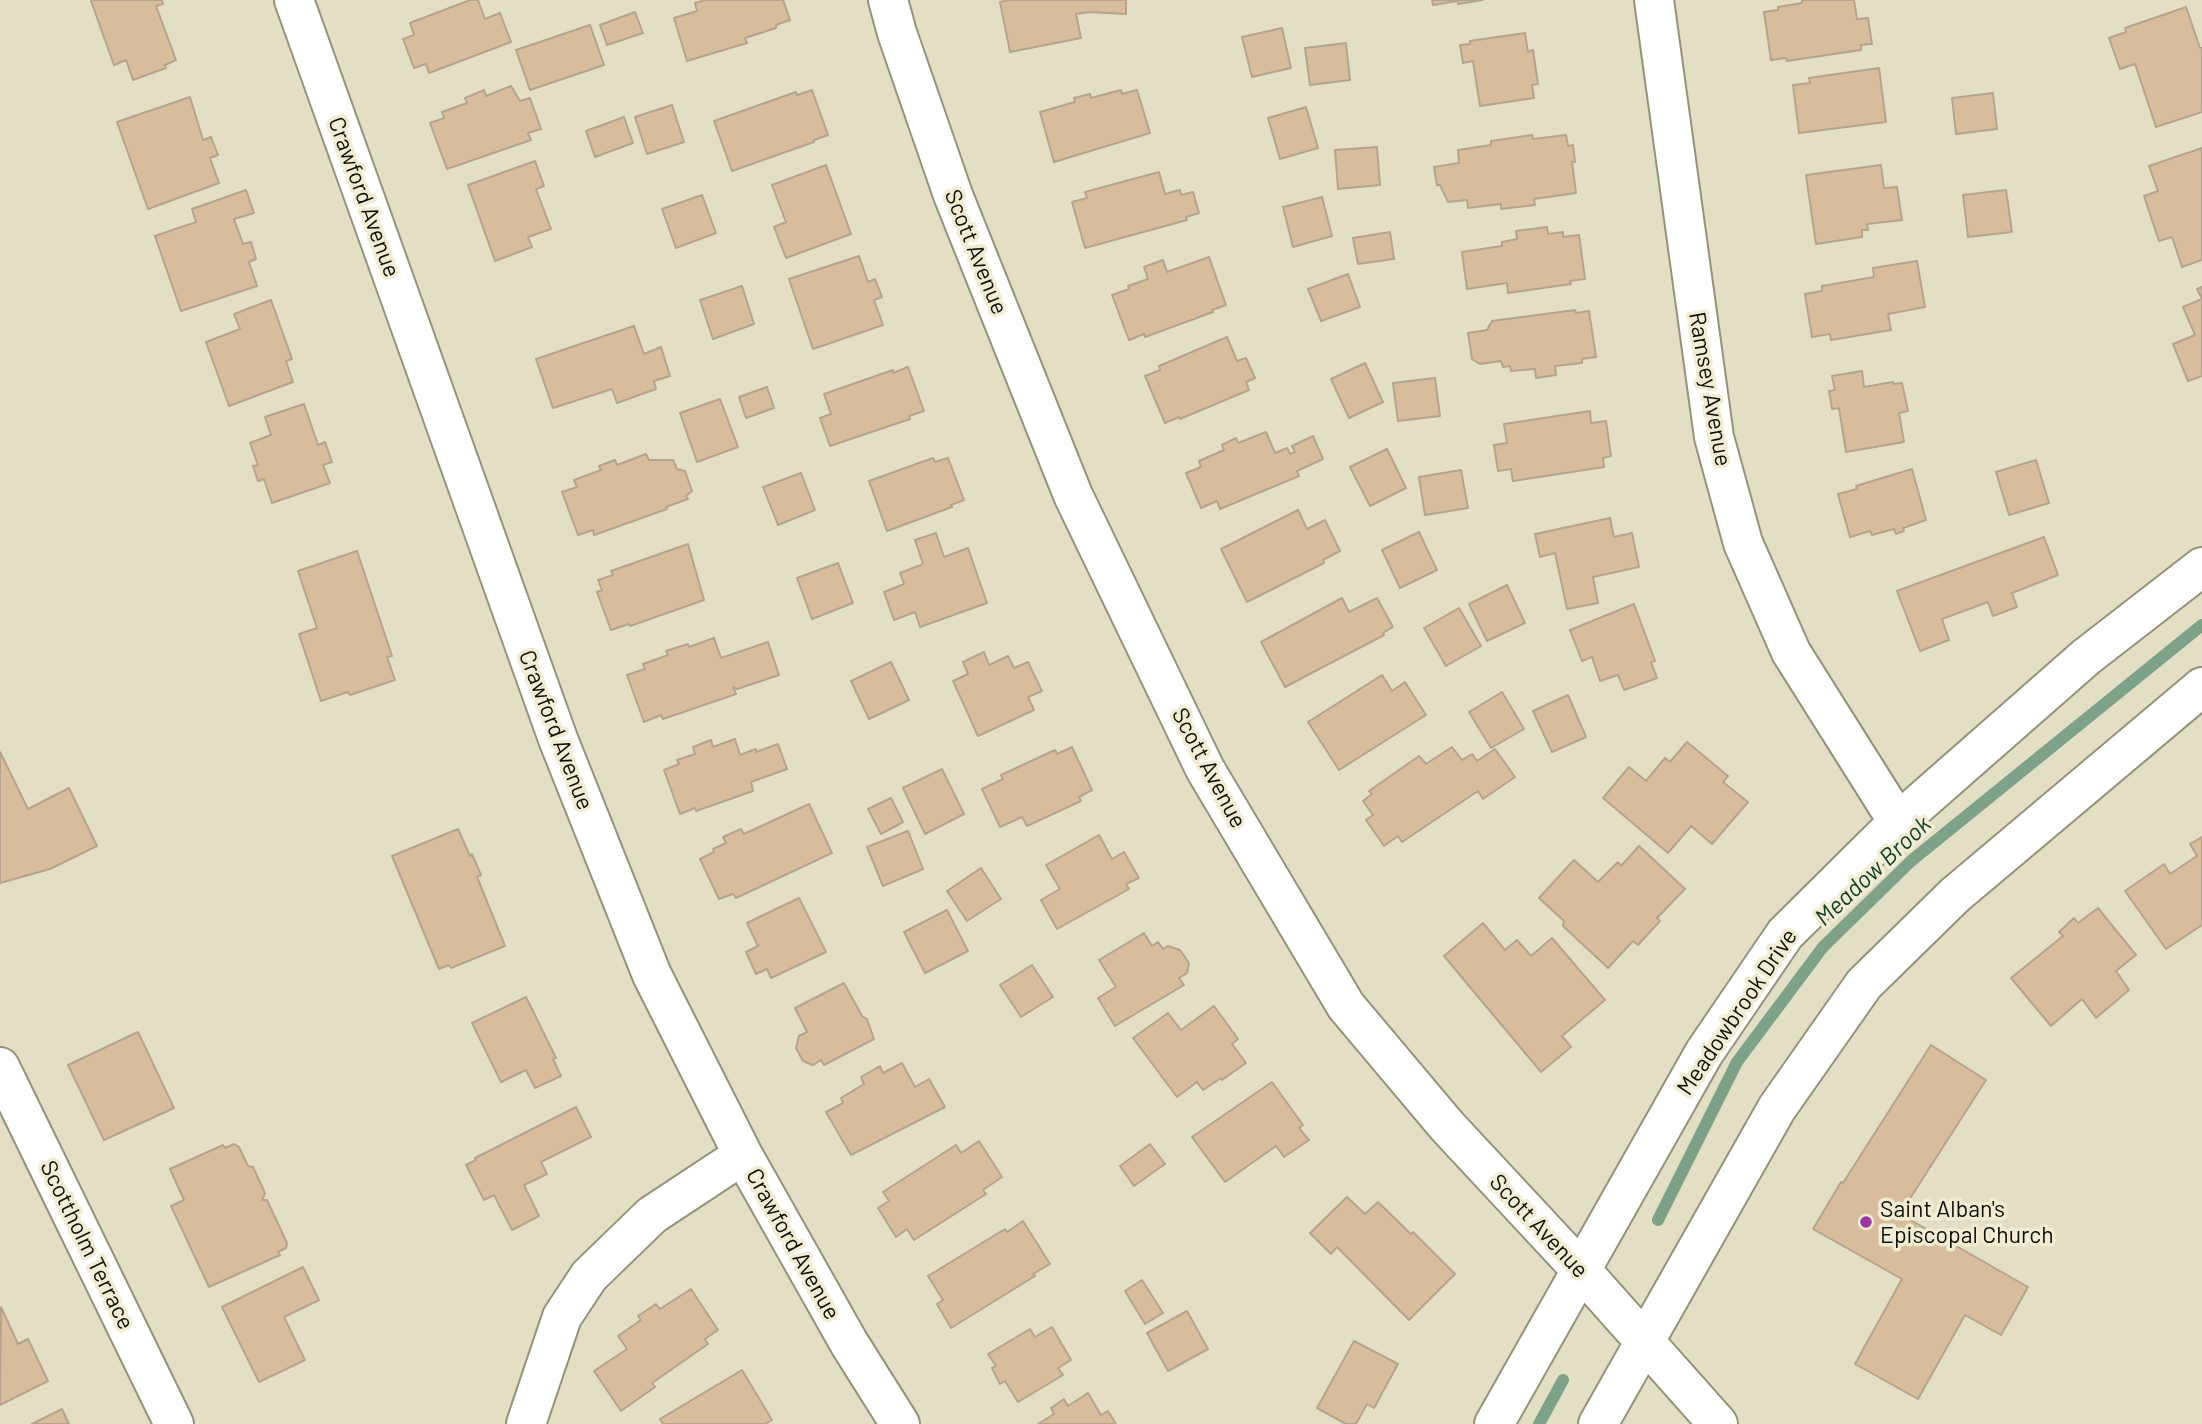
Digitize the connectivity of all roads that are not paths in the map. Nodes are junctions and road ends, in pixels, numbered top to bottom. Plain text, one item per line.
1 (294, 0) edge
2 (888, 0) edge
3 (1654, 0) edge
4 (2202, 567) edge
5 (2202, 687) edge
6 (1898, 822) junction
7 (0, 1067) edge
8 (743, 1155) junction
9 (1581, 1270) junction
10 (1646, 1343) junction
11 (174, 1424) edge
12 (526, 1424) edge
13 (900, 1424) edge
14 (1494, 1424) edge
15 (1598, 1424) edge
16 (1718, 1424) edge

1 - 8 street, Crawford Avenue
2 - 9 street, Scott Avenue
3 - 6 street, Ramsey Avenue
4 - 6 street, Meadowbrook Drive
5 - 10 street
6 - 9 street, Meadowbrook Drive
7 - 11 street, Scottholm Terrace
8 - 12 street
8 - 13 street, Crawford Avenue
9 - 10 street, Scott Avenue
9 - 14 street, Meadowbrook Drive
10 - 15 street
10 - 16 street, Scott Avenue

